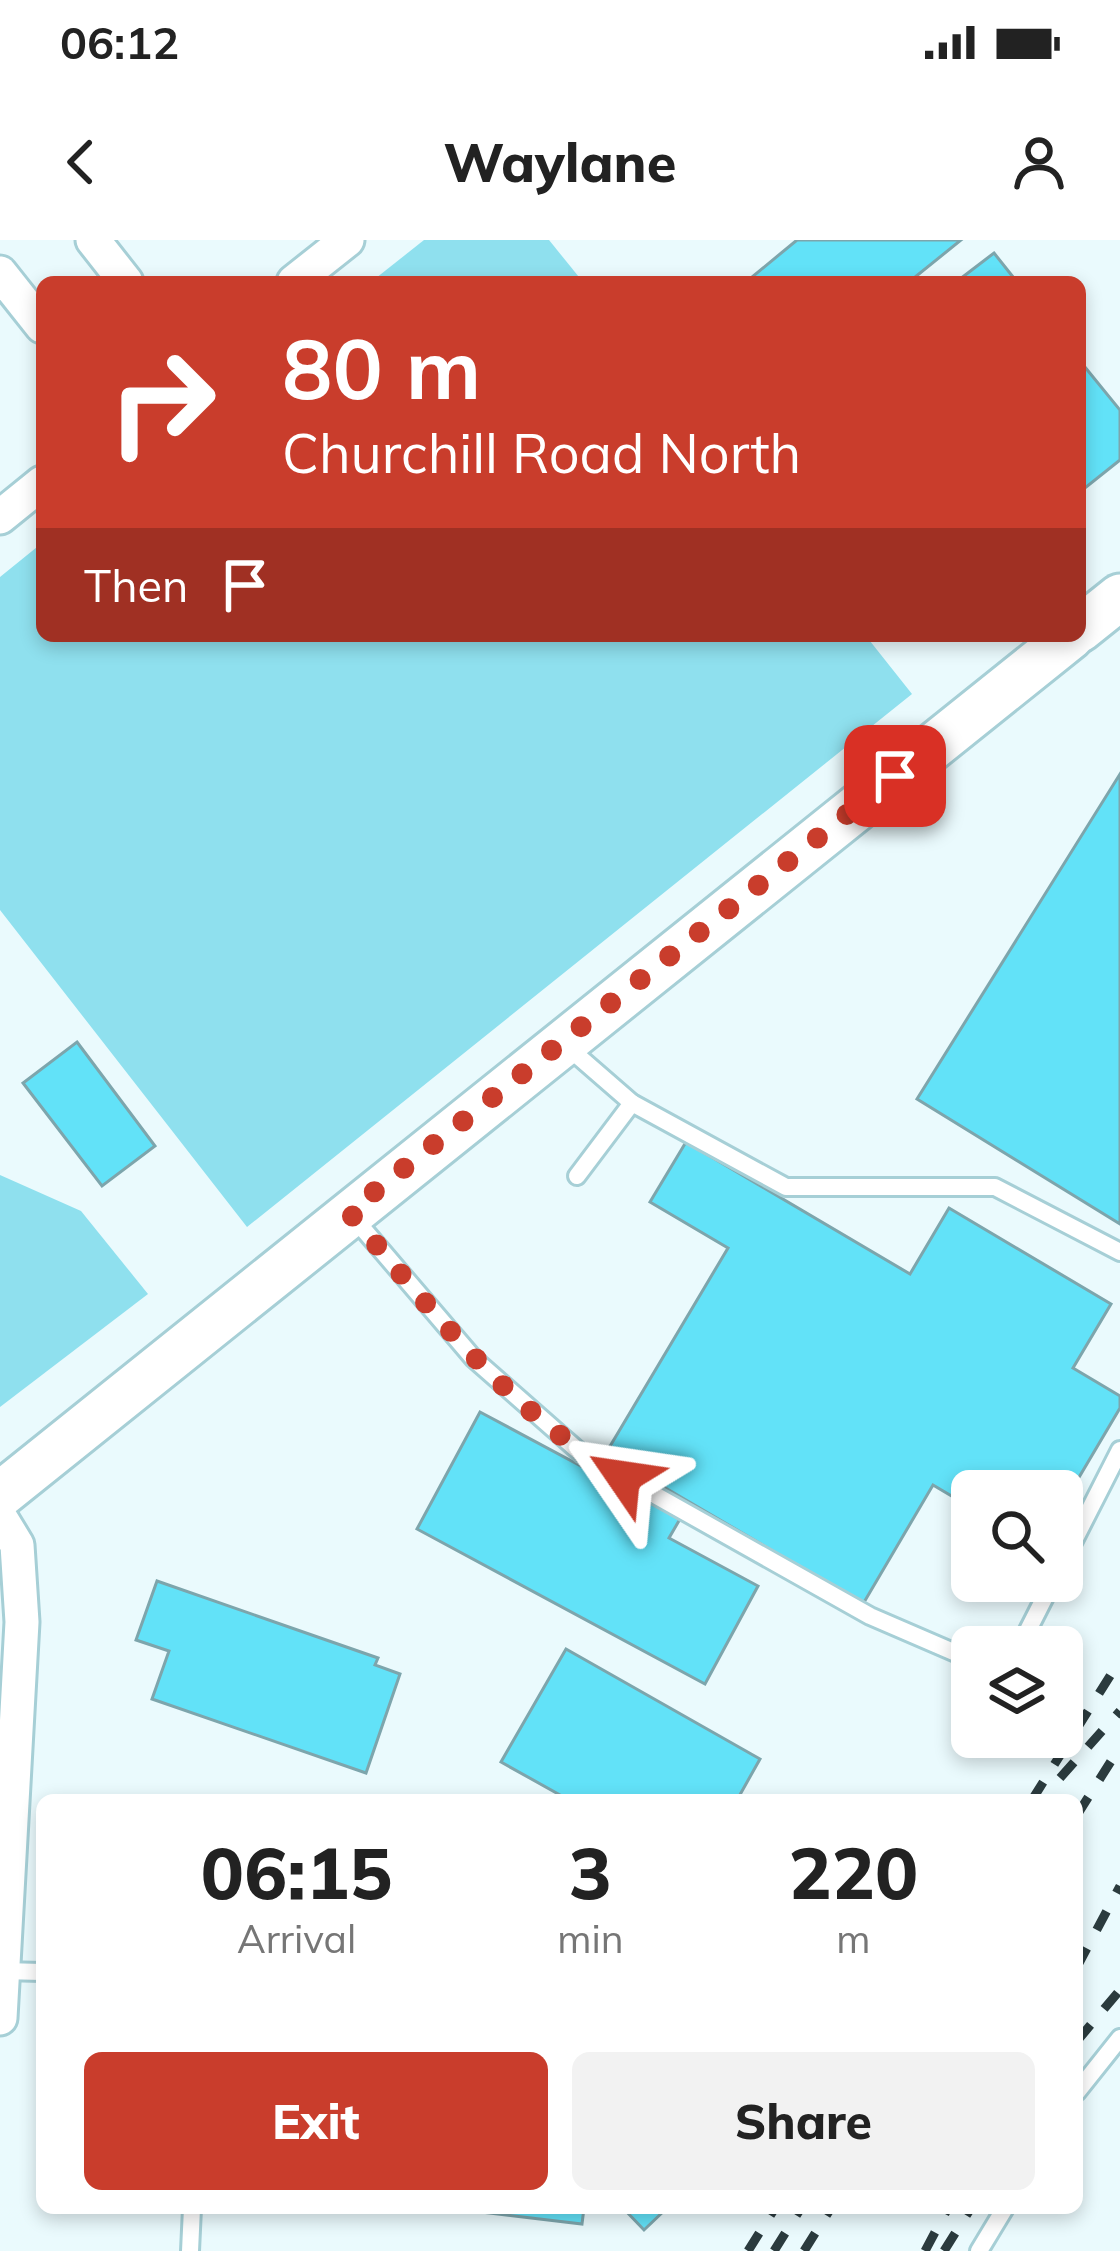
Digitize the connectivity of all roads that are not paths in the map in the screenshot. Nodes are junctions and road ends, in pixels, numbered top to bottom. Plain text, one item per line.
1 (93, 240) edge
2 (347, 240) edge
3 (0, 273) edge
4 (121, 276) edge
5 (302, 276) edge
6 (36, 318) edge
7 (36, 488) edge
8 (0, 517) edge
9 (1120, 597) edge
10 (1086, 624) edge
11 (1063, 642) edge
12 (561, 1042) junction
13 (632, 1103) junction
14 (577, 1176) dead end
15 (349, 1212) junction
16 (1120, 1252) edge
17 (1120, 1450) edge
18 (0, 1495) edge
19 (0, 1517) edge
20 (1083, 1523) edge
21 (951, 1651) edge
22 (3, 1970) edge
23 (36, 1972) edge
24 (0, 2018) edge
25 (1120, 2038) edge
26 (1083, 2084) edge
27 (192, 2214) edge
28 (1001, 2214) edge
29 (190, 2251) edge
30 (979, 2251) edge

1 - 4 street
2 - 5 street
3 - 6 street
7 - 8 street
9 - 10 street
11 - 12 street
12 - 13 lane
12 - 15 street
13 - 14 lane
13 - 16 lane
15 - 18 street
15 - 21 lane
17 - 20 lane
19 - 22 street
22 - 23 lane
22 - 24 street
25 - 26 lane
27 - 29 lane
28 - 30 lane

